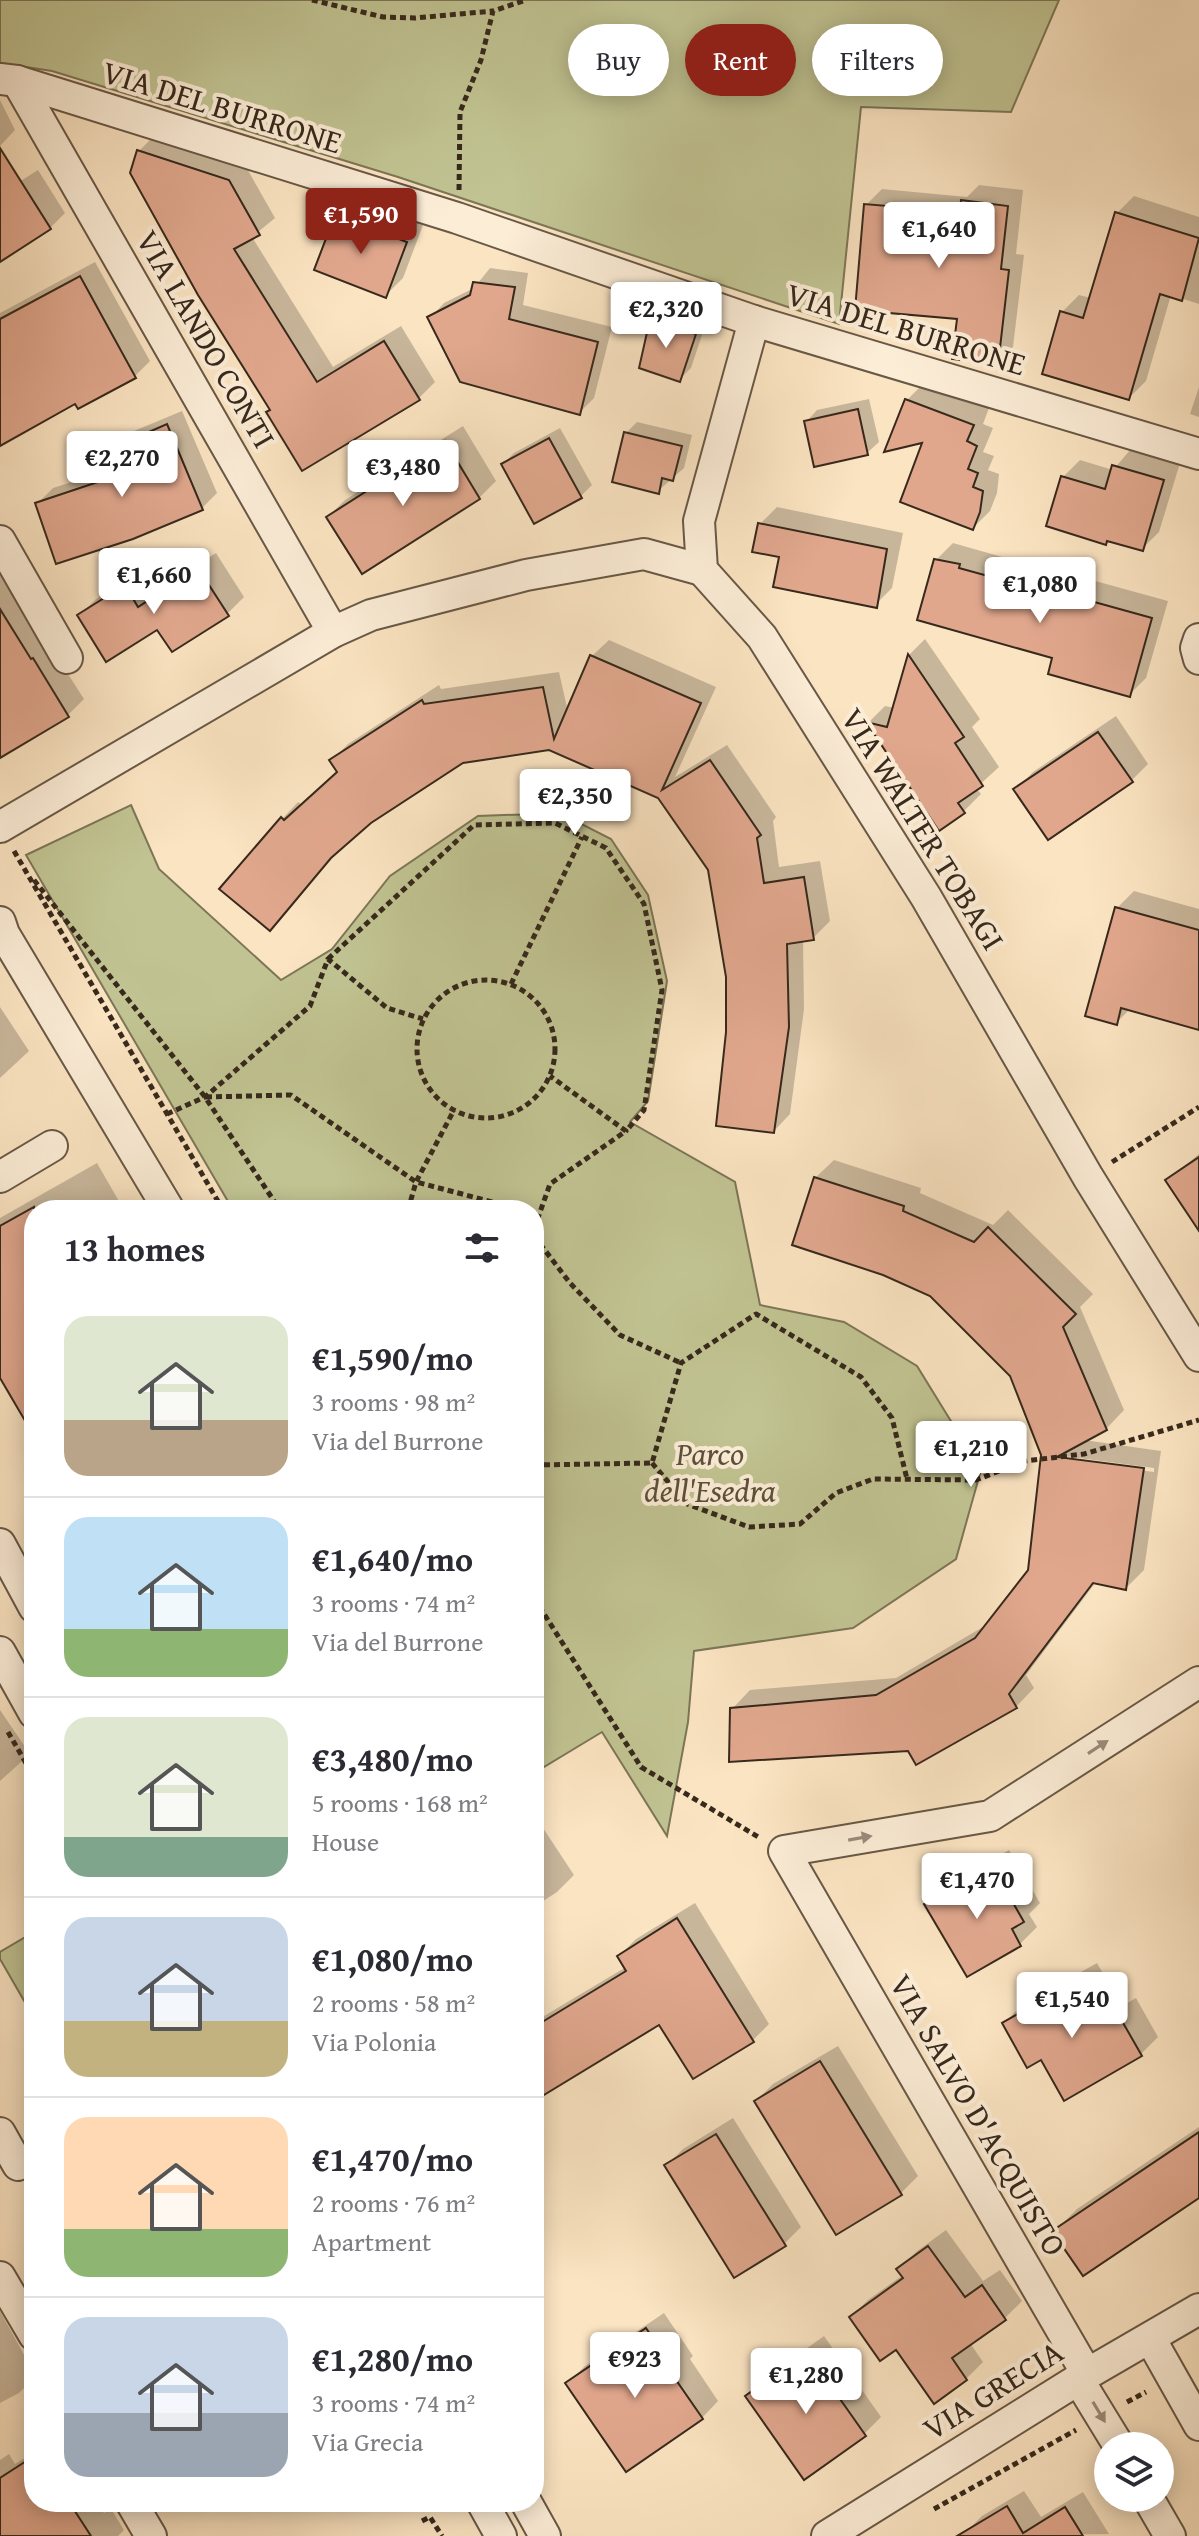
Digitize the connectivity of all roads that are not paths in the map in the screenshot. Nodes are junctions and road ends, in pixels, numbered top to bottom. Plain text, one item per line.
1 (8, 80) edge
2 (754, 321) junction
3 (1199, 454) edge
4 (0, 541) edge
5 (702, 570) junction
6 (333, 632) junction
7 (1199, 639) edge
8 (67, 658) dead end
9 (1199, 659) edge
10 (4, 833) edge
11 (0, 922) edge
12 (52, 1146) dead end
13 (0, 1177) edge
14 (163, 1200) edge
15 (1199, 1356) edge
16 (0, 1544) edge
17 (24, 1588) edge
18 (0, 1652) edge
19 (1199, 1682) edge
20 (24, 1695) edge
21 (0, 2133) edge
22 (17, 2166) edge
23 (0, 2277) edge
24 (1199, 2309) edge
25 (24, 2318) edge
26 (1150, 2338) junction
27 (1083, 2377) junction
28 (1199, 2425) edge
29 (1111, 2432) edge
30 (137, 2512) edge
31 (488, 2512) edge
32 (532, 2512) edge
33 (1156, 2512) edge
34 (151, 2536) edge
35 (501, 2536) edge
36 (545, 2536) edge
37 (827, 2536) edge
38 (1170, 2536) edge

1 - 2 street, VIA DEL BURRONE
1 - 6 street, VIA LANDO CONTI
2 - 3 street, VIA DEL BURRONE
2 - 5 street
4 - 8 street
5 - 6 street
5 - 15 street, VIA WALTER TOBAGI
6 - 10 street
7 - 9 street
11 - 14 street
12 - 13 street
16 - 17 street
18 - 20 street
27 -> 19 street, VIA SALVO D'ACQUISTO
21 - 22 street
23 - 25 street
24 - 26 street, VIA GRECIA
26 - 27 street, VIA GRECIA
26 - 28 street
27 -> 29 street, VIA SALVO D'ACQUISTO
27 - 37 street, VIA GRECIA
30 - 34 street
31 - 35 street
32 - 36 street
33 - 38 street

